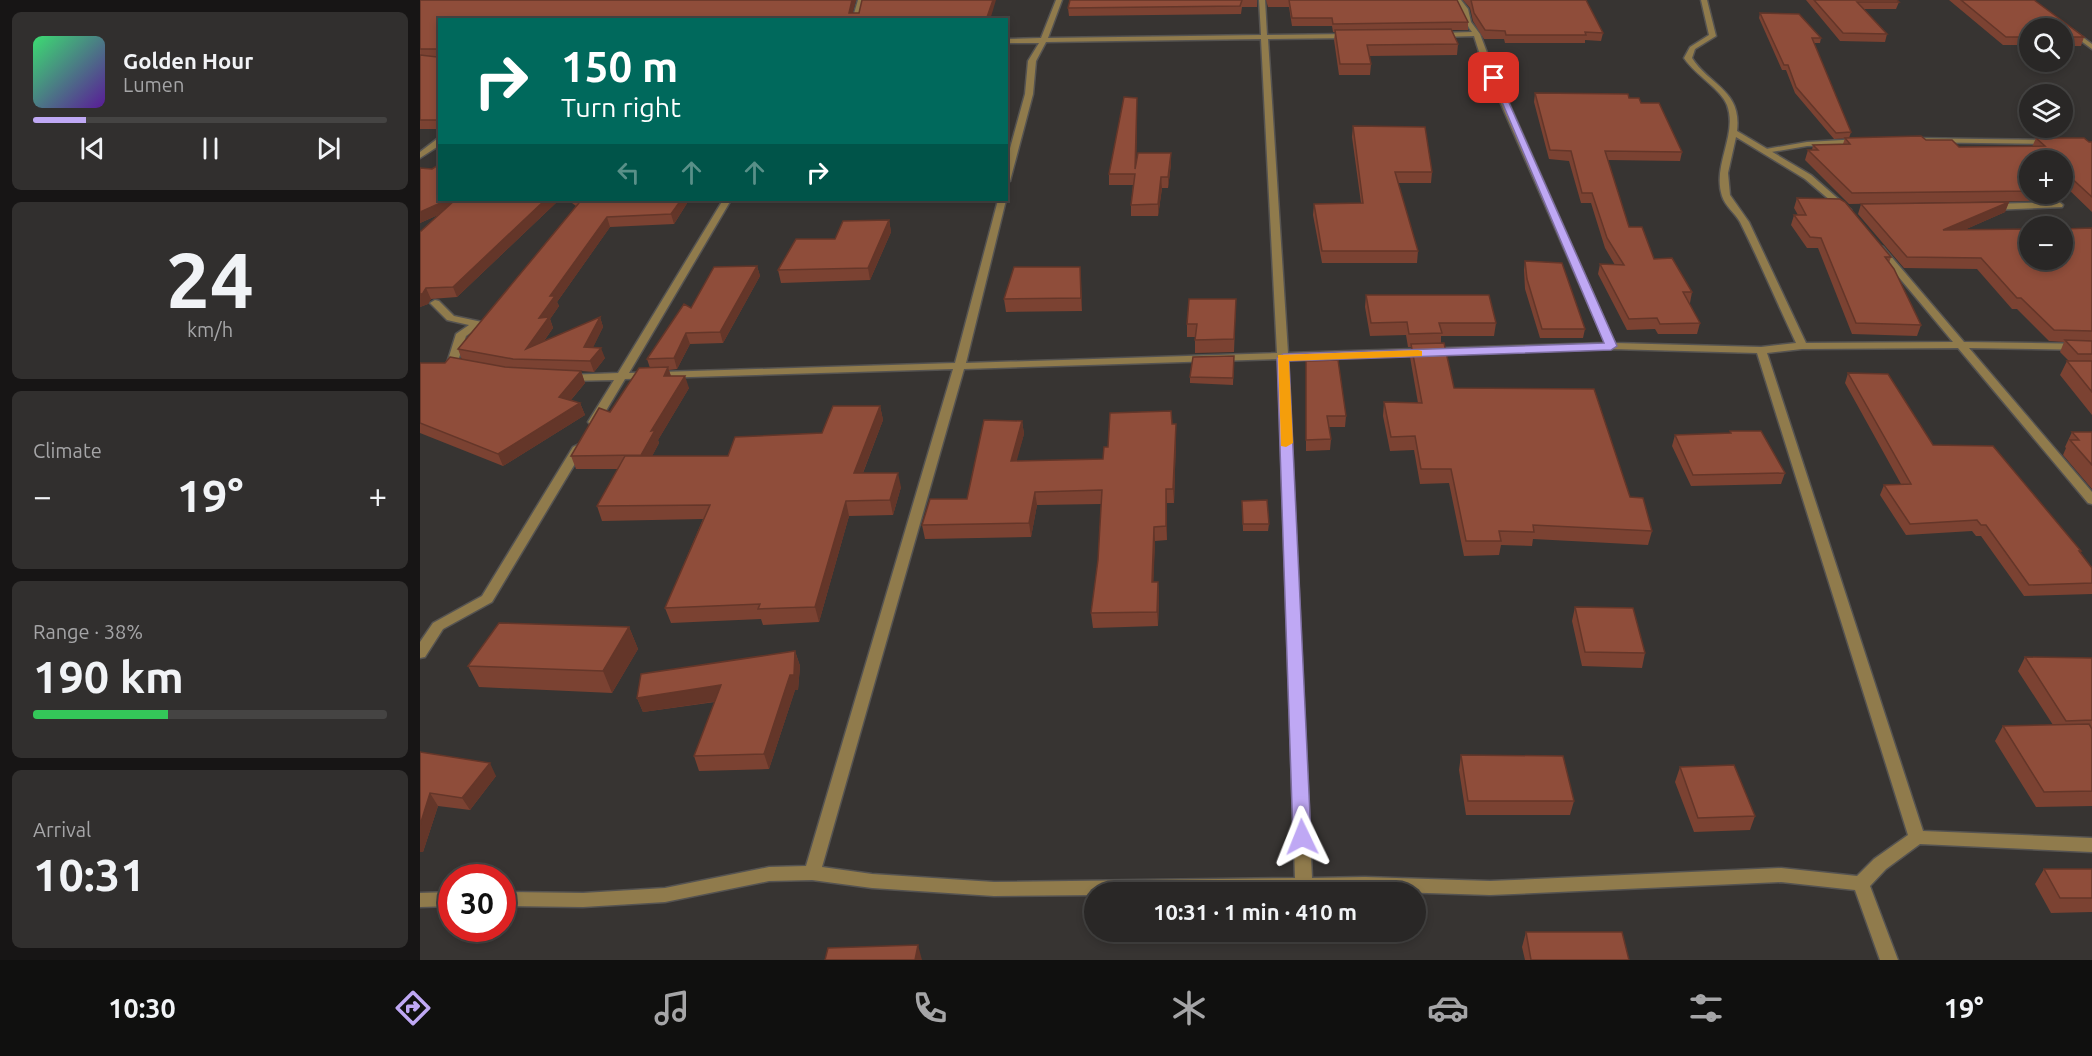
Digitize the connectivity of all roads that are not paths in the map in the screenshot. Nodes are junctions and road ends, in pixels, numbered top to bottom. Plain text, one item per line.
1 (861, 0) edge
2 (1059, 0) edge
3 (1262, 0) edge
4 (1458, 0) edge
5 (1704, 0) edge
6 (856, 18) edge
7 (2073, 33) edge
8 (1477, 34) junction
9 (1266, 36) junction
10 (1357, 36) edge
11 (1430, 36) edge
12 (1042, 40) junction
13 (1008, 41) edge
14 (2092, 47) edge
15 (1734, 133) junction
16 (1905, 140) edge
17 (1872, 141) edge
18 (2057, 142) edge
19 (438, 143) edge
20 (1766, 151) junction
21 (422, 155) edge
22 (438, 155) edge
23 (1008, 174) edge
24 (726, 201) edge
25 (1002, 201) edge
26 (2059, 205) dead end
27 (1976, 208) edge
28 (1856, 213) edge
29 (1877, 245) edge
30 (435, 303) dead end
31 (1961, 345) junction
32 (1611, 346) junction
33 (1802, 346) junction
34 (2092, 347) edge
35 (1761, 350) junction
36 (1283, 358) junction
37 (474, 367) edge
38 (959, 368) junction
39 (621, 377) junction
40 (559, 378) edge
41 (2092, 500) edge
42 (420, 653) edge
43 (1917, 837) junction
44 (2092, 845) edge
45 (812, 873) junction
46 (1304, 882) edge
47 (1861, 884) junction
48 (1426, 887) edge
49 (1084, 888) edge
50 (438, 899) edge
51 (516, 899) edge
52 (420, 900) edge
53 (1889, 960) edge

1 - 6 street
2 - 12 street
3 - 9 street
4 - 8 street
5 - 15 street
7 - 14 street
8 - 11 street
8 - 32 street
9 - 10 street
9 - 12 street
9 - 36 street
12 - 13 street
12 - 23 street
15 - 20 street
15 - 33 street
16 - 18 street
17 - 20 street
19 - 21 street
20 - 28 street
21 - 22 street
24 - 39 street
25 - 38 street
26 - 27 street
29 - 31 street
30 - 37 street
31 - 33 street
31 - 34 street
31 - 41 street
32 - 35 street
32 - 36 street
33 - 35 street
35 - 43 street
36 - 38 street
36 - 46 street
38 - 39 street
38 - 45 street
39 - 40 street
39 - 42 street
43 - 44 street
43 - 47 street
45 - 49 street
45 - 51 street
47 - 48 street
47 - 53 street
50 - 52 street

